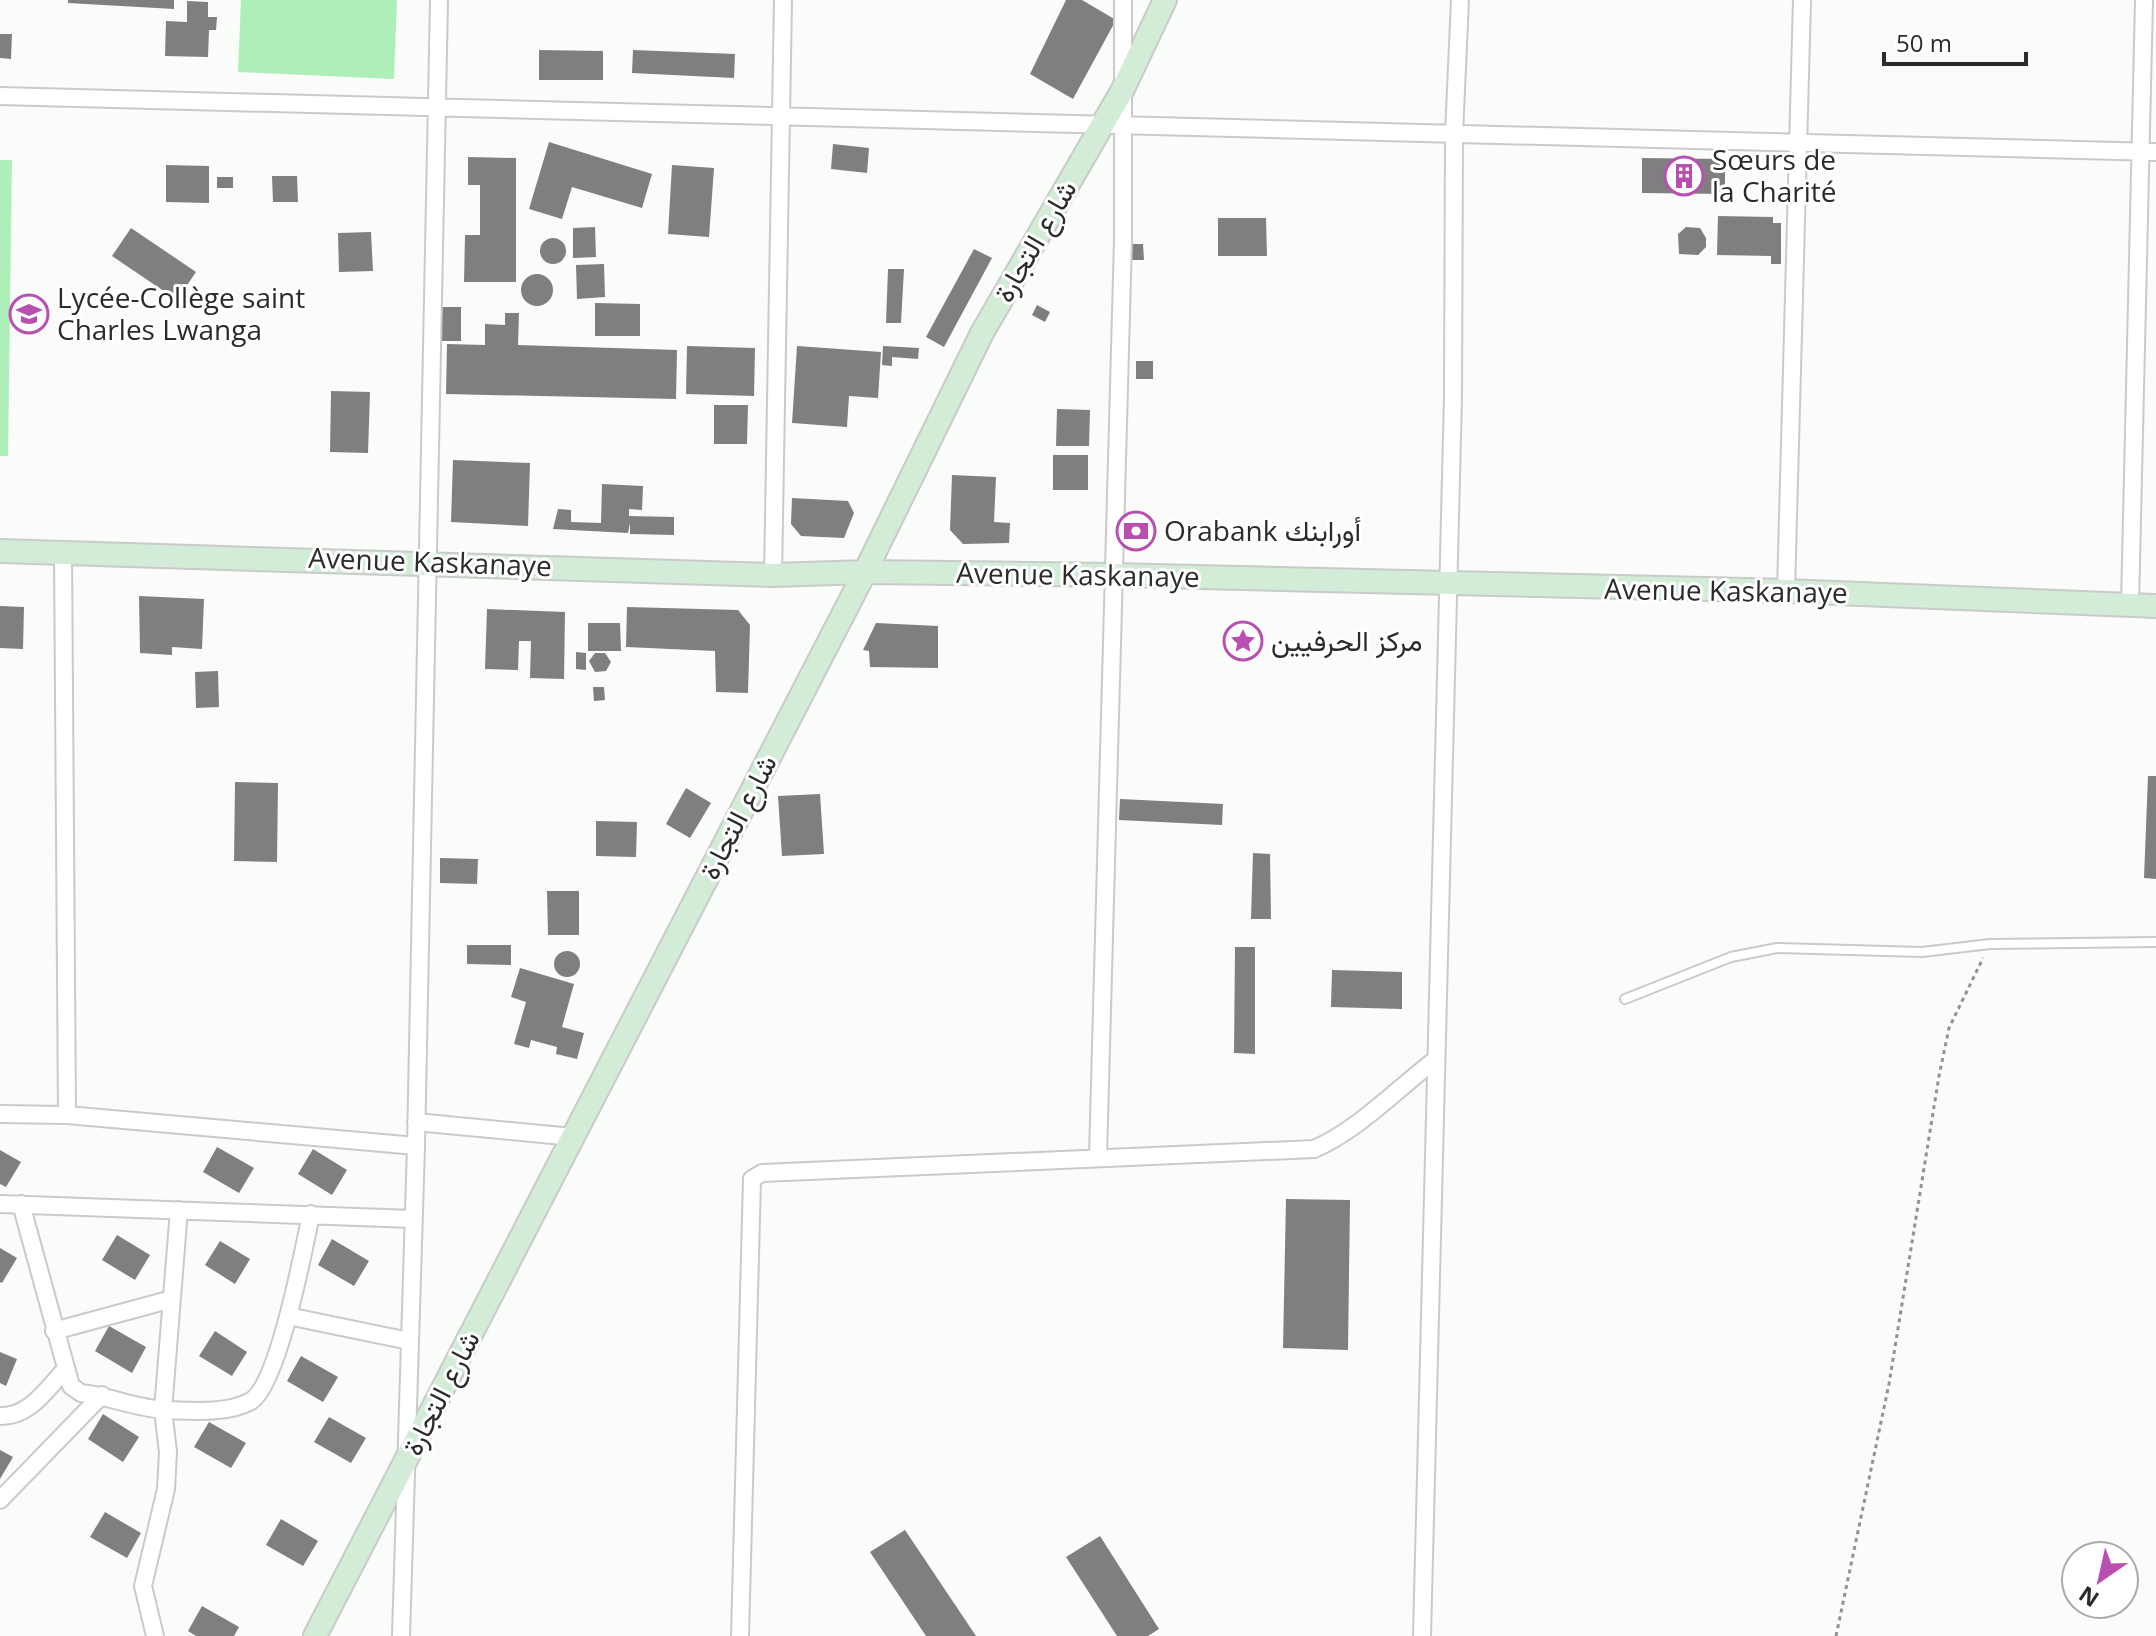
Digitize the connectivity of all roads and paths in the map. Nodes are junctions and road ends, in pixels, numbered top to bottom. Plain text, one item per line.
1 (439, 0) edge
2 (783, 0) edge
3 (1123, 0) edge
4 (1165, 0) edge
5 (1460, 0) edge
6 (1802, 0) edge
7 (2144, 0) edge
8 (1122, 91) junction
9 (0, 96) edge
10 (437, 106) junction
11 (781, 115) junction
12 (1101, 126) junction
13 (1124, 127) junction
14 (1454, 134) junction
15 (1798, 143) junction
16 (2148, 152) edge
17 (0, 551) edge
18 (63, 552) junction
19 (426, 561) junction
20 (865, 572) junction
21 (773, 575) junction
22 (1114, 575) junction
23 (1448, 585) junction
24 (1786, 591) junction
25 (2130, 605) junction
26 (2156, 606) edge
27 (2156, 942) edge
28 (1990, 944) junction
29 (1625, 999) dead end
30 (1435, 1060) junction
31 (0, 1114) edge
32 (67, 1115) junction
33 (416, 1122) junction
34 (573, 1137) junction
35 (416, 1146) junction
36 (1098, 1156) junction
37 (0, 1204) edge
38 (21, 1204) junction
39 (179, 1210) junction
40 (311, 1214) junction
41 (413, 1219) junction
42 (172, 1299) junction
43 (288, 1316) junction
44 (54, 1331) junction
45 (409, 1341) junction
46 (64, 1371) junction
47 (102, 1395) junction
48 (163, 1410) junction
49 (0, 1416) edge
50 (405, 1462) junction
51 (0, 1500) edge
52 (155, 1636) edge
53 (315, 1636) edge
54 (401, 1636) edge
55 (740, 1636) edge
56 (1422, 1636) edge
57 (1836, 1636) edge

1 - 10 street
2 - 11 street
3 - 8 street
4 - 8 street, شارع التجارة
5 - 14 street
6 - 15 street
7 - 16 street
8 - 12 street, شارع التجارة
8 - 13 street
9 - 10 street
10 - 11 street
10 - 19 street
11 - 12 street
11 - 21 street
12 - 13 street
12 - 20 street, شارع التجارة
13 - 14 street
13 - 22 street
14 - 15 street
14 - 23 street
15 - 16 street
15 - 24 street
16 - 25 street
17 - 18 street, Avenue Kaskanaye
18 - 19 street, Avenue Kaskanaye
18 - 32 street
19 - 21 street, Avenue Kaskanaye
19 - 33 street
20 - 21 street, Avenue Kaskanaye
20 - 22 street, Avenue Kaskanaye
20 - 34 street, شارع التجارة
22 - 23 street, Avenue Kaskanaye
22 - 36 street
23 - 24 street, Avenue Kaskanaye
23 - 30 street
24 - 25 street, Avenue Kaskanaye
25 - 26 street, Avenue Kaskanaye
27 - 28 lane
28 - 29 lane
28 - 57 path
30 - 36 street
30 - 56 street
31 - 32 street
32 - 35 street
33 - 34 street
33 - 35 street
34 - 50 street, شارع التجارة
35 - 41 street
36 - 55 street
37 - 38 street
38 - 39 street
38 - 44 street
39 - 40 street
39 - 42 street
40 - 41 street
40 - 43 street
41 - 45 street
42 - 44 street
42 - 48 street
43 - 45 street
43 - 48 street
44 - 46 street
45 - 50 street
46 - 47 street
46 - 49 street
47 - 48 street
47 - 51 street
48 - 52 street
50 - 53 street, شارع التجارة
50 - 54 street

